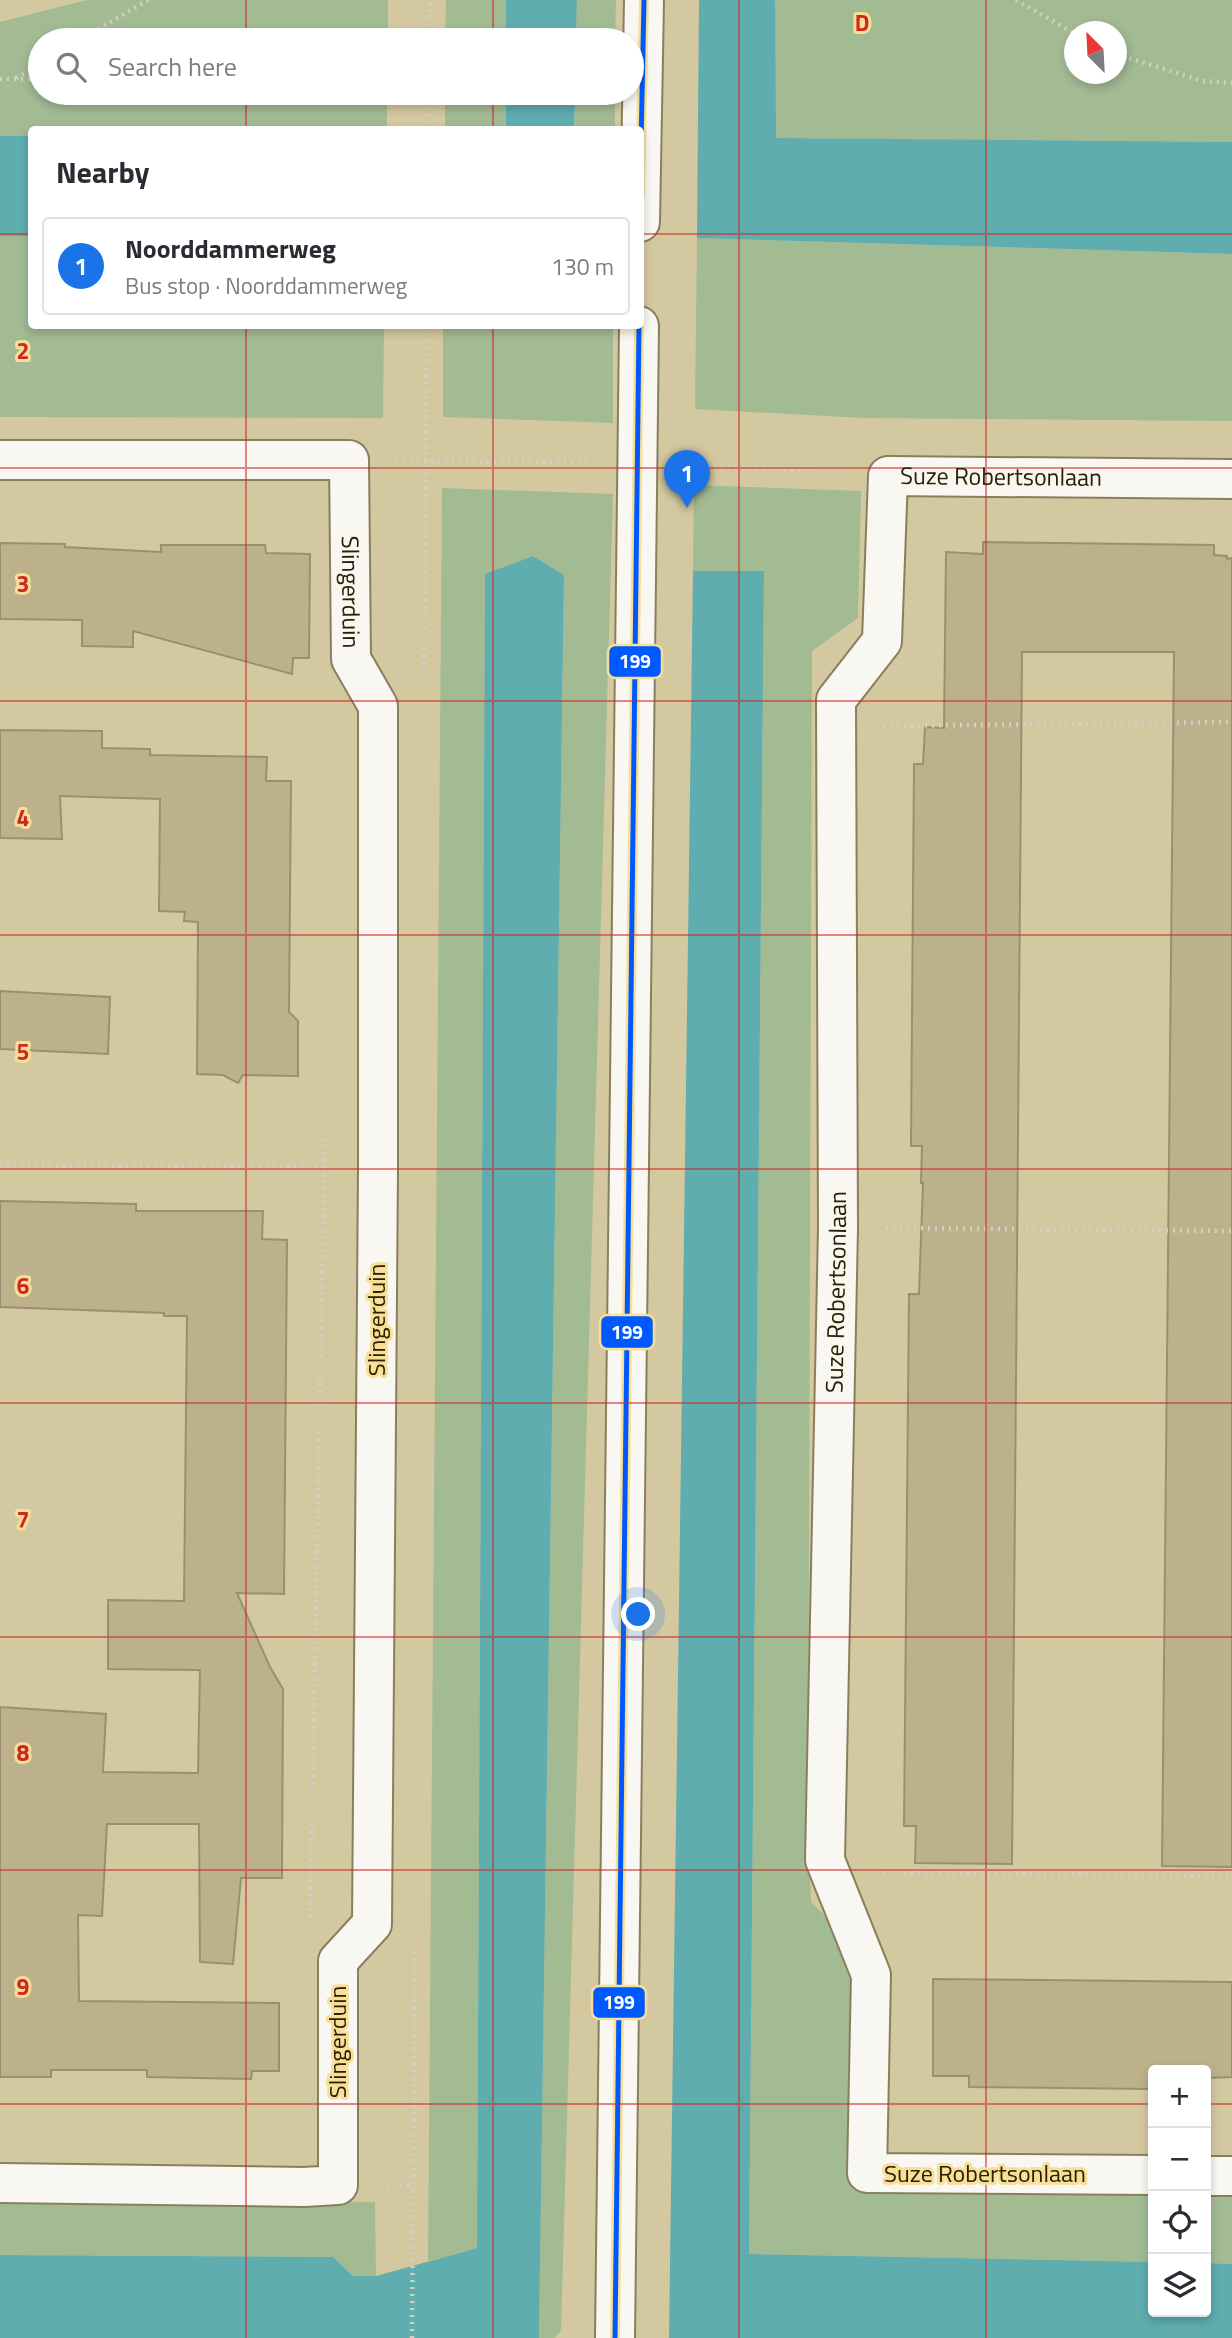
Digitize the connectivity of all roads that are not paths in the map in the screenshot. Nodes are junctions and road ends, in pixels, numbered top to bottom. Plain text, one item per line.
1 (644, 0) edge
2 (643, 28) edge
3 (642, 105) edge
4 (642, 126) edge
5 (639, 329) edge
6 (0, 460) edge
7 (1232, 479) edge
8 (1148, 2175) edge
9 (1211, 2176) edge
10 (1232, 2176) edge
11 (0, 2183) edge
12 (615, 2338) edge

1 - 2 street
3 - 4 street
5 - 12 street
6 - 11 street, Slingerduin
7 - 8 street, Suze Robertsonlaan
9 - 10 street

